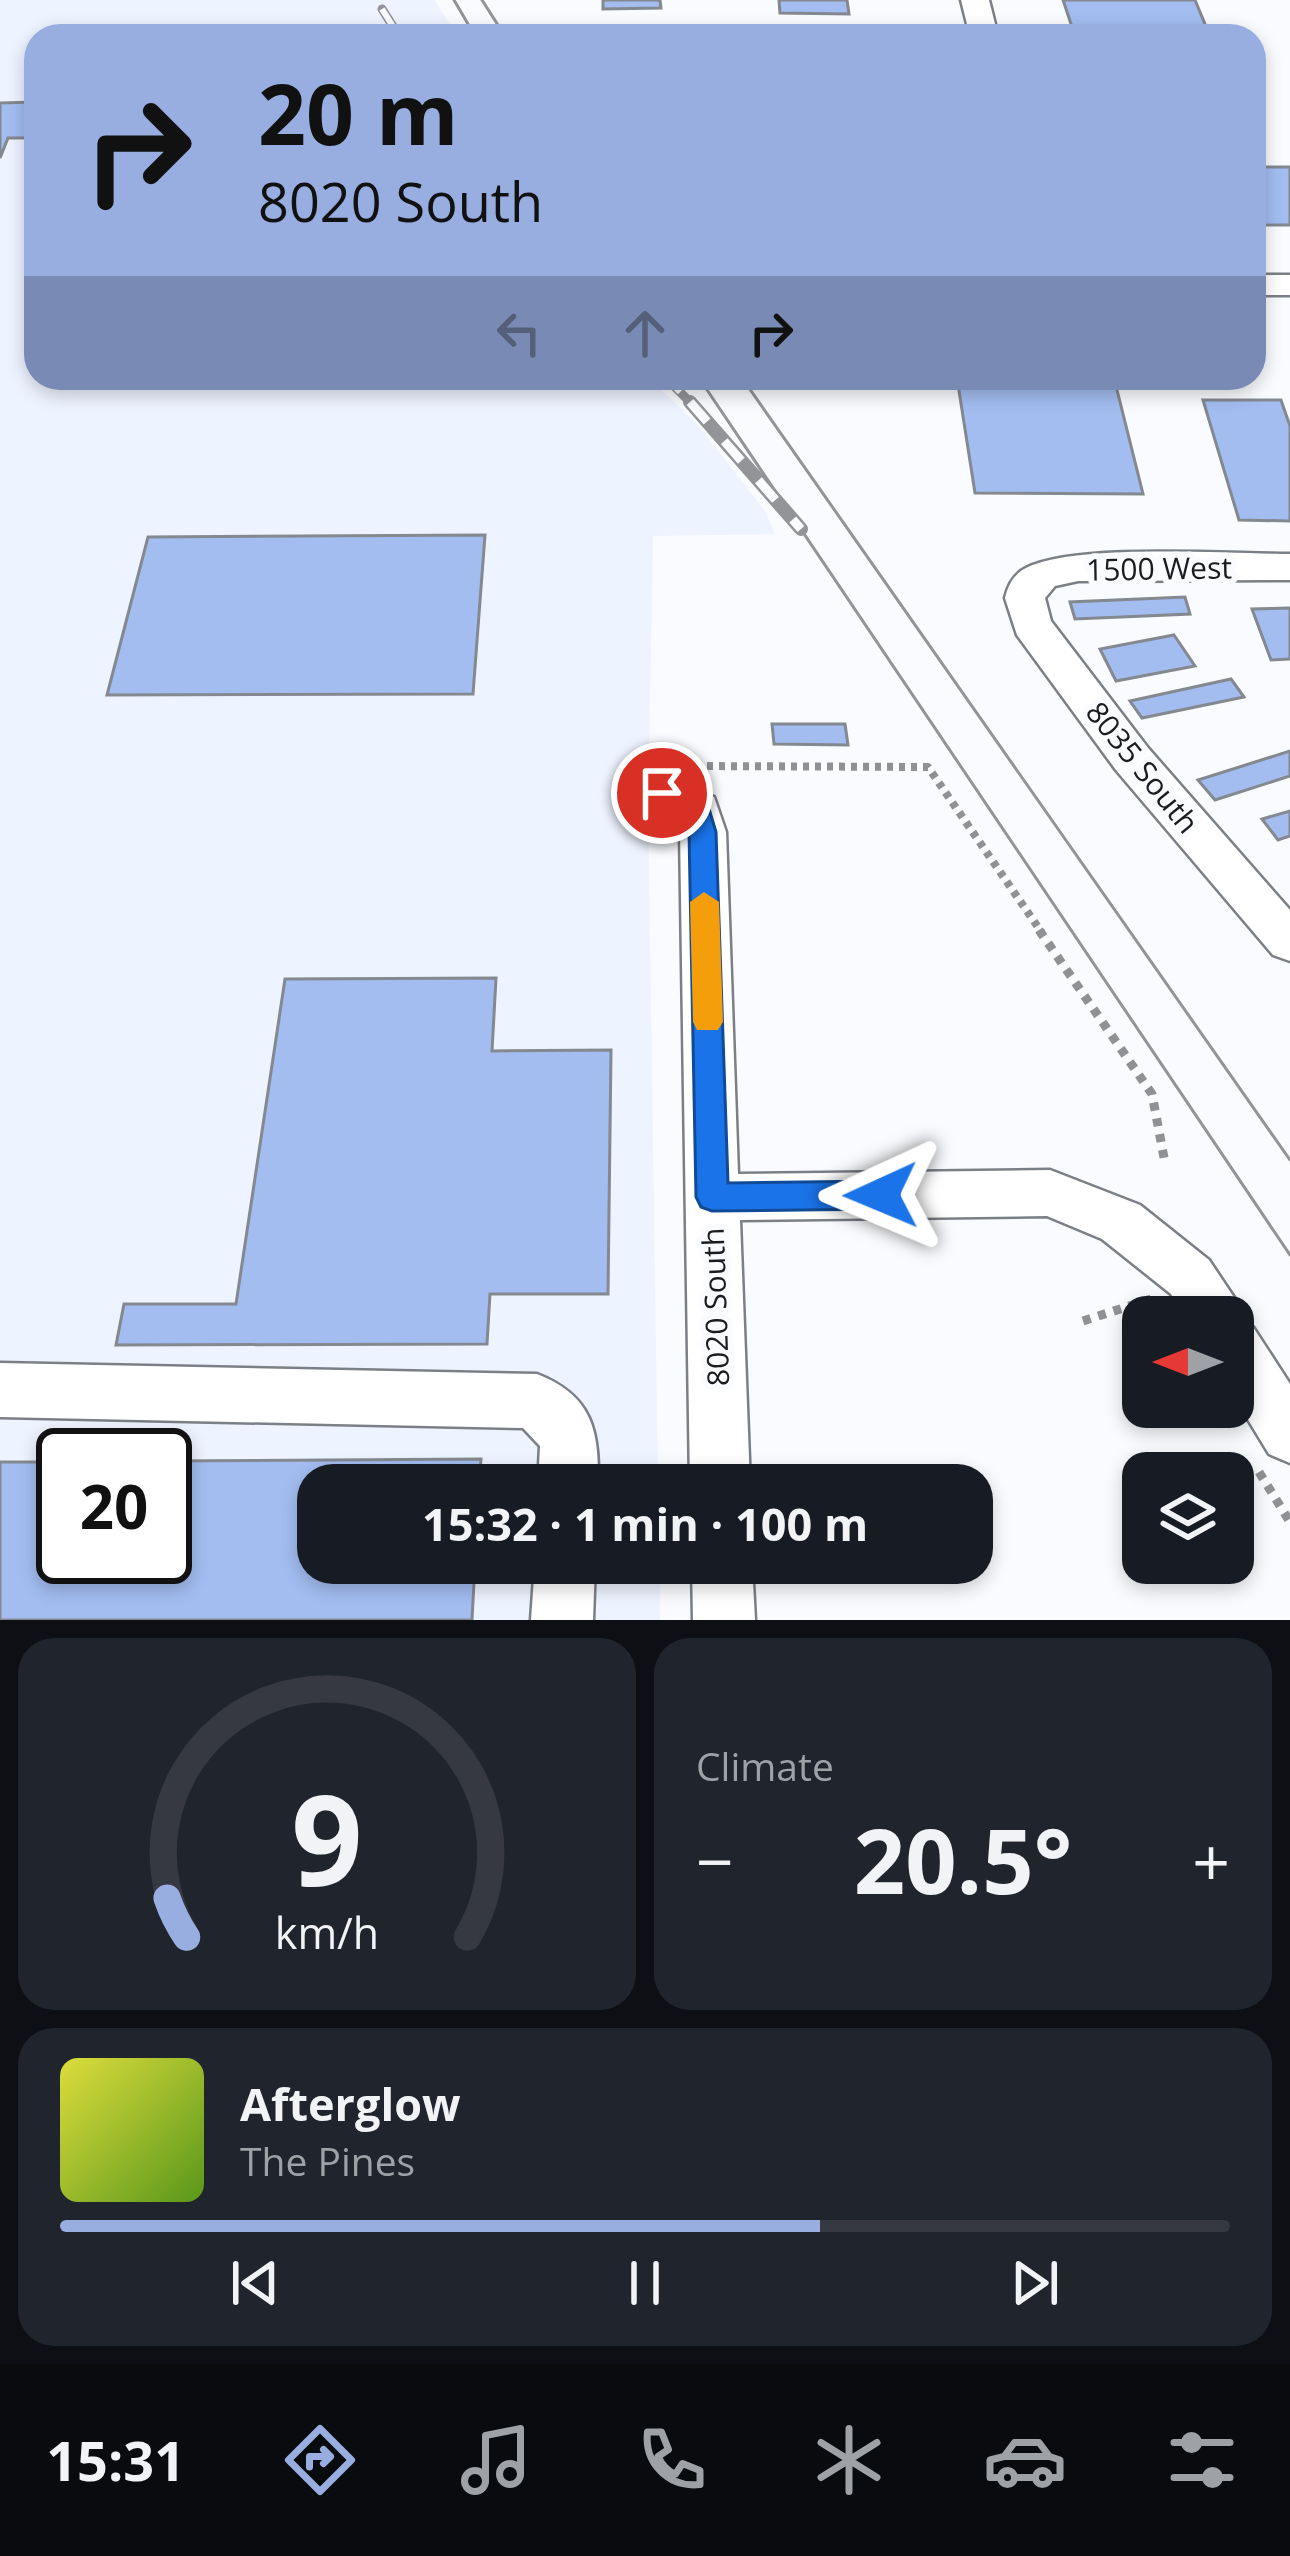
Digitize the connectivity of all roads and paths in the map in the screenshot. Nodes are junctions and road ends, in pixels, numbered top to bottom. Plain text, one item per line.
1 (1290, 567) edge
2 (1031, 582) joint
3 (669, 779) joint
4 (1290, 942) edge
5 (1165, 1163) dead end
6 (712, 1197) junction
7 (1202, 1296) edge
8 (1122, 1308) edge
9 (1083, 1321) dead end
10 (1254, 1379) edge
11 (0, 1390) edge
12 (1290, 1436) edge
13 (569, 1464) edge
14 (719, 1464) edge
15 (564, 1584) edge
16 (723, 1584) edge
17 (562, 1620) edge
18 (724, 1620) edge

1 - 2 street, 1500 West
2 - 4 street, 8035 South
3 - 5 path
3 - 6 street, 8020 South
6 - 7 street
6 - 14 street, 8020 South
8 - 9 path
10 - 12 street
11 - 13 street
15 - 17 street
16 - 18 street

